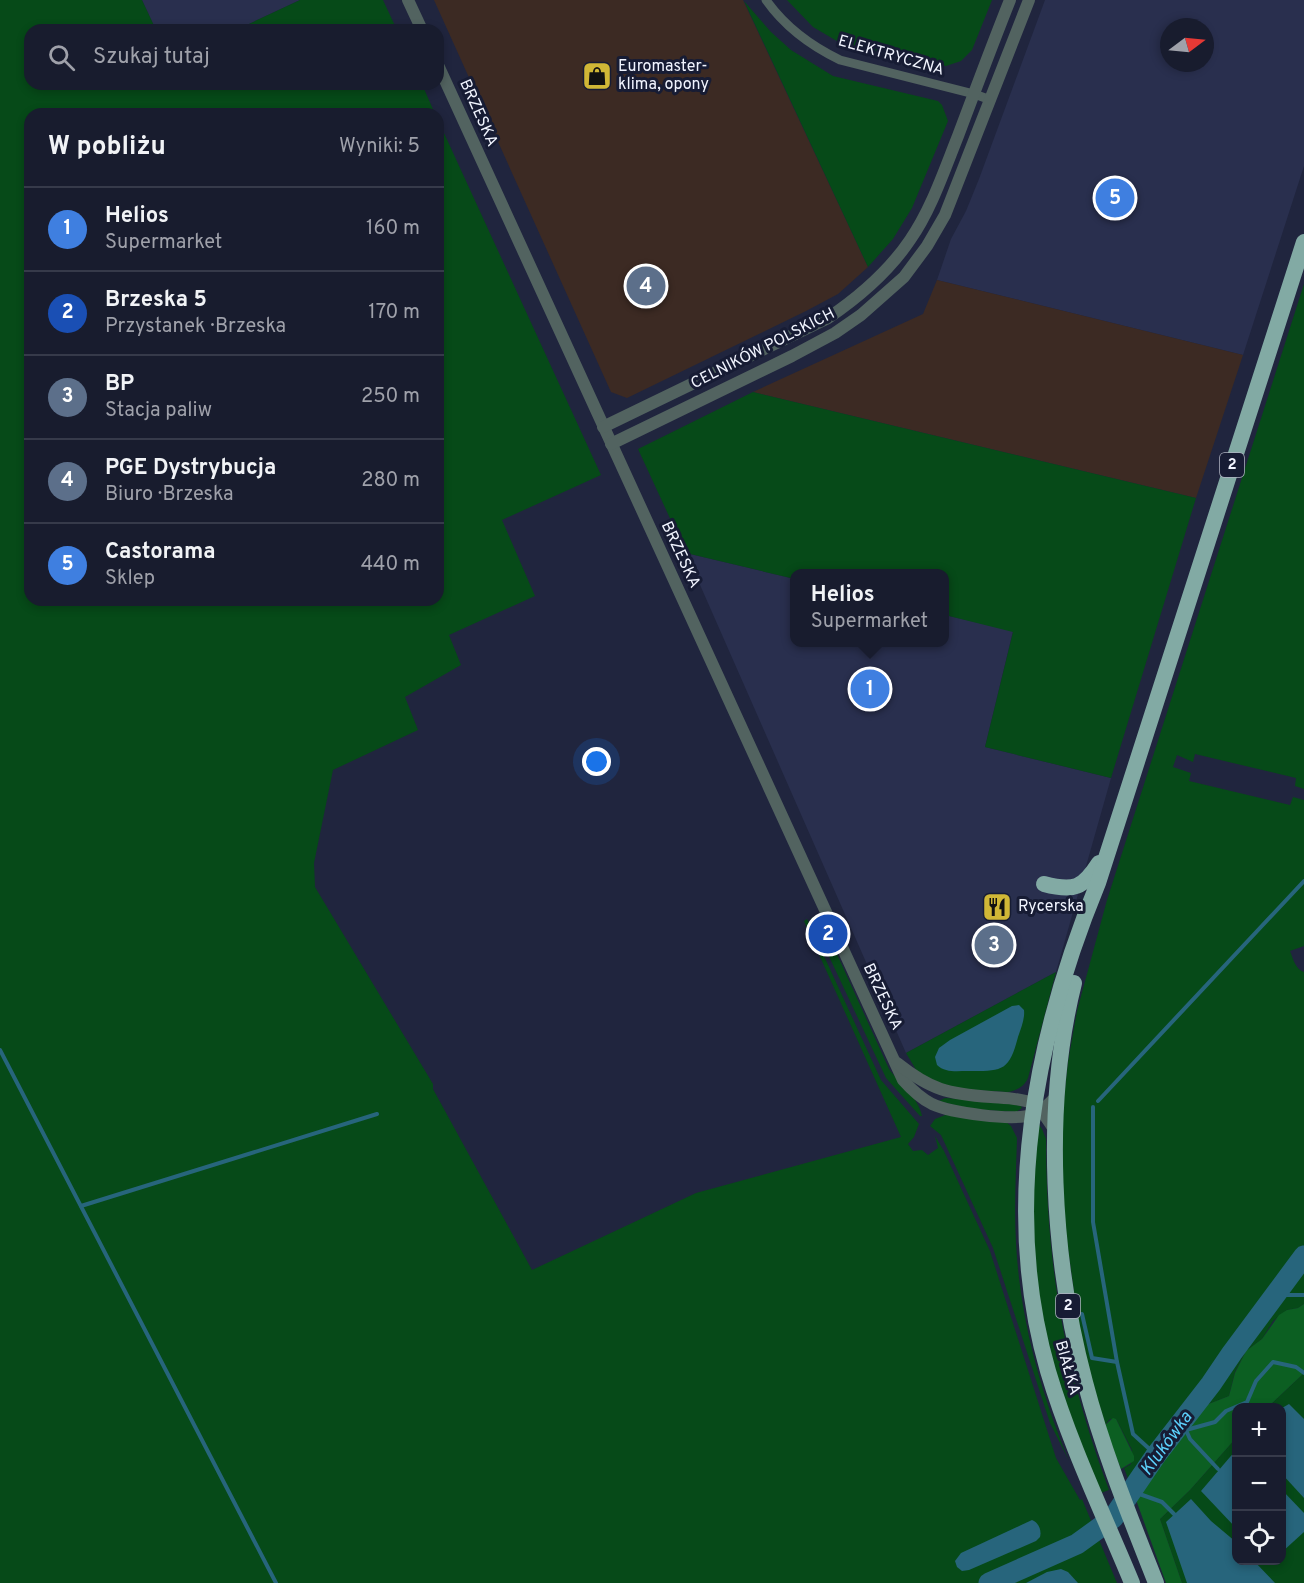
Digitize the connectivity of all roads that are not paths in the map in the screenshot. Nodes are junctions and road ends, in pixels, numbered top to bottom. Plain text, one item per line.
1 (408, 0) edge
2 (766, 0) edge
3 (1010, 0) edge
4 (1029, 0) edge
5 (419, 24) edge
6 (444, 78) edge
7 (974, 94) junction
8 (991, 100) junction
9 (1304, 242) edge
10 (852, 302) junction
11 (861, 315) junction
12 (603, 427) junction
13 (611, 444) junction
14 (1111, 844) junction
15 (1098, 883) junction
16 (1044, 884) dead end
17 (892, 1058) junction
18 (1058, 1095) junction
19 (1035, 1110) junction
20 (1056, 1132) junction
21 (1132, 1583) edge
22 (1156, 1583) edge

1 - 5 street
2 - 7 street, ELEKTRYCZNA
3 - 7 street, CELNIKÓW POLSKICH
4 - 8 street, CELNIKÓW POLSKICH
6 - 12 street, BRZESKA
7 - 8 street, ELEKTRYCZNA
7 - 10 street, CELNIKÓW POLSKICH
8 - 11 street, CELNIKÓW POLSKICH
9 - 14 highway, 2
10 - 11 street
10 - 12 street, CELNIKÓW POLSKICH
11 - 13 street, CELNIKÓW POLSKICH
12 - 13 street, BRZESKA
13 - 17 street, BRZESKA
14 - 15 highway, 2
14 - 16 highway
15 - 18 highway, 2
15 - 19 highway, 2
17 - 19 street, BRZESKA
17 - 19 street, BRZESKA
18 - 19 street
18 - 20 highway, 2
19 - 20 street
19 - 21 highway, BIAŁKA / 2
20 - 22 highway, BIAŁKA / 2

